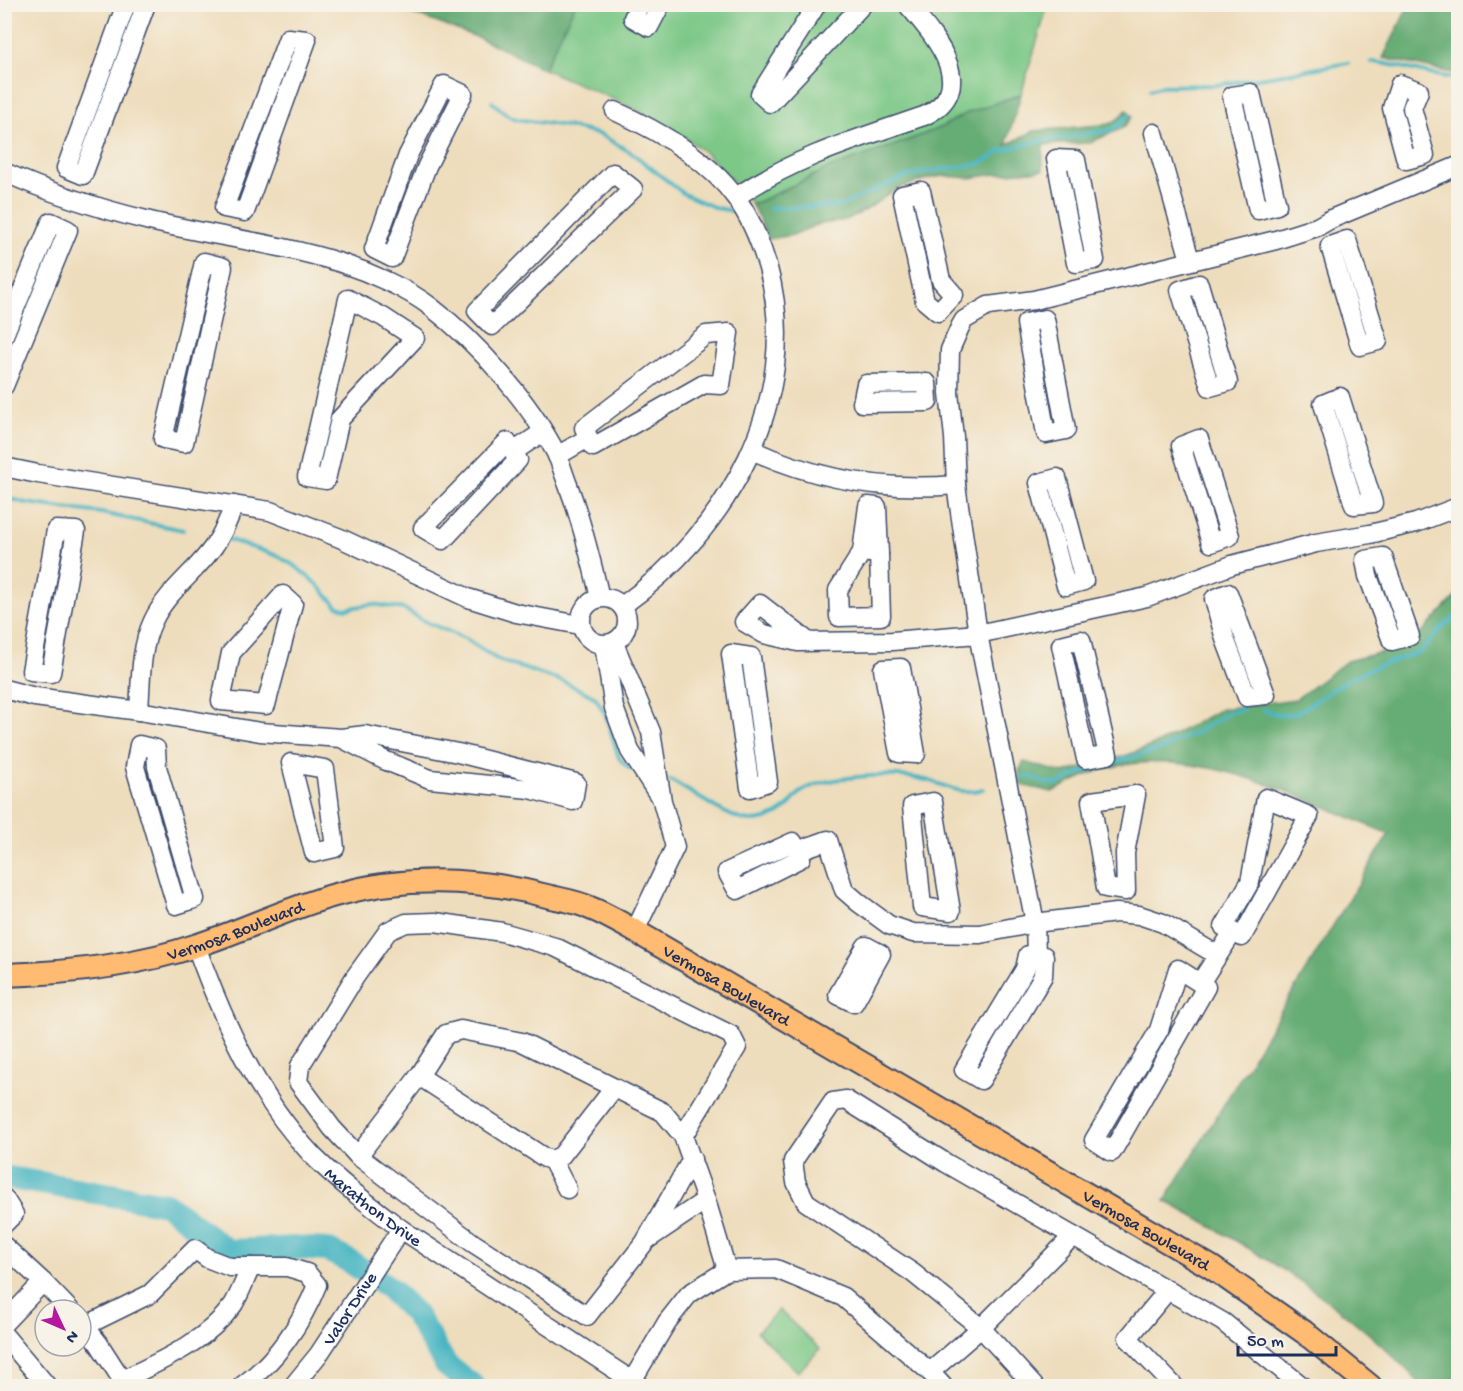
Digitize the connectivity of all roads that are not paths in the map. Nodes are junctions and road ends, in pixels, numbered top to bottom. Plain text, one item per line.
1 (126, 4) edge
2 (137, 4) edge
3 (640, 4) edge
4 (661, 4) edge
5 (816, 4) edge
6 (863, 4) edge
7 (915, 8) edge
8 (615, 111) dead end
9 (1154, 133) dead end
10 (1416, 157) dead end
11 (1458, 166) edge
12 (75, 171) junction
13 (4, 172) edge
14 (1425, 181) junction
15 (736, 197) junction
16 (67, 198) junction
17 (1267, 208) junction
18 (234, 210) junction
19 (1331, 219) junction
20 (60, 226) junction
21 (225, 236) junction
22 (1276, 240) junction
23 (1339, 243) junction
24 (383, 253) junction
25 (1187, 261) junction
26 (1085, 262) junction
27 (214, 264) junction
28 (374, 276) junction
29 (1094, 284) junction
30 (1190, 287) junction
31 (403, 290) junction
32 (1034, 300) junction
33 (946, 303) junction
34 (383, 317) junction
35 (484, 318) junction
36 (964, 320) junction
37 (1036, 321) junction
38 (4, 335) edge
39 (464, 337) junction
40 (4, 386) edge
41 (927, 393) dead end
42 (949, 393) junction
43 (543, 432) junction
44 (588, 438) junction
45 (752, 450) junction
46 (513, 452) junction
47 (557, 456) junction
48 (4, 467) edge
49 (956, 485) junction
50 (1364, 504) junction
51 (234, 505) junction
52 (1458, 507) edge
53 (1370, 534) junction
54 (1221, 539) junction
55 (1375, 559) dead end
56 (1232, 565) junction
57 (1215, 573) junction
58 (1074, 584) junction
59 (1220, 597) junction
60 (600, 598) junction
61 (622, 606) junction
62 (1073, 614) junction
63 (861, 617) junction
64 (580, 625) junction
65 (754, 629) junction
66 (978, 634) junction
67 (860, 641) junction
68 (892, 641) junction
69 (809, 642) junction
70 (1070, 642) junction
71 (609, 644) junction
72 (740, 655) junction
73 (892, 669) dead end
74 (41, 673) junction
75 (4, 689) edge
76 (35, 697) junction
77 (246, 703) junction
78 (147, 713) junction
79 (243, 729) junction
80 (308, 736) junction
81 (341, 738) junction
82 (149, 747) junction
83 (458, 753) junction
84 (310, 766) junction
85 (447, 780) junction
86 (662, 801) junction
87 (797, 851) dead end
88 (1116, 889) junction
89 (937, 909) junction
90 (1116, 913) junction
91 (1035, 923) junction
92 (889, 925) junction
93 (635, 931) junction
94 (1233, 932) junction
95 (936, 935) junction
96 (196, 946) junction
97 (874, 950) dead end
98 (1036, 955) junction
99 (1217, 955) junction
100 (4, 975) edge
101 (1200, 983) junction
102 (419, 1076) junction
103 (614, 1088) junction
104 (683, 1136) junction
105 (358, 1156) junction
106 (692, 1159) junction
107 (552, 1160) junction
108 (567, 1189) dead end
109 (4, 1198) edge
110 (706, 1200) junction
111 (4, 1224) edge
112 (401, 1229) junction
113 (1073, 1236) junction
114 (645, 1242) junction
115 (4, 1246) edge
116 (252, 1267) junction
117 (727, 1270) junction
118 (44, 1282) junction
119 (1168, 1290) junction
120 (59, 1298) edge
121 (93, 1320) edge
122 (4, 1323) edge
123 (981, 1328) junction
124 (4, 1335) edge
125 (93, 1338) edge
126 (930, 1372) junction
127 (124, 1383) edge
128 (636, 1384) edge
129 (47, 1386) edge
130 (242, 1386) edge
131 (293, 1386) edge
132 (943, 1386) edge
133 (1034, 1386) edge
134 (1174, 1386) edge
135 (1302, 1386) edge
136 (1370, 1386) edge

1 - 12 street
2 - 12 street
3 - 4 street
5 - 6 street
7 - 15 street
8 - 15 street
9 - 25 street
10 - 14 street
11 - 14 street
12 - 16 street
13 - 16 street
14 - 19 street
15 - 45 street
16 - 20 street
16 - 21 street
17 - 17 street
17 - 22 street
18 - 18 street
18 - 21 street
19 - 22 street
19 - 23 street
20 - 38 street
20 - 40 street
21 - 27 street
21 - 28 street
22 - 25 street
23 - 23 street
24 - 24 street
24 - 28 street
25 - 29 street
25 - 30 street
26 - 26 street
26 - 29 street
27 - 27 street
28 - 31 street
29 - 32 street
30 - 30 street
31 - 34 street
31 - 39 street
32 - 36 street
32 - 37 street
33 - 33 street
33 - 36 street
34 - 34 street
35 - 35 street
35 - 39 street
36 - 42 street
37 - 37 street
39 - 43 street
41 - 42 street
42 - 49 street
43 - 46 street
43 - 47 street
44 - 44 street
44 - 47 street
45 - 49 street
45 - 61 street
46 - 46 street
47 - 60 street
48 - 51 street
49 - 66 street
50 - 50 street
50 - 53 street
51 - 64 street
51 - 78 street
52 - 53 street
53 - 55 street
53 - 56 street
54 - 54 street
54 - 56 street
56 - 57 street
57 - 59 street
57 - 62 street
58 - 58 street
58 - 62 street
59 - 59 street
60 - 61 street
60 - 64 street
61 - 71 street
62 - 66 street
62 - 70 street
63 - 63 street
63 - 67 street
64 - 71 street
65 - 69 street
65 - 69 street
65 - 72 street
66 - 68 street
66 - 91 street
67 - 68 street
67 - 69 street
68 - 73 street
70 - 70 street
71 - 86 street
71 - 86 street
72 - 72 street
74 - 74 street
74 - 76 street
75 - 76 street
76 - 78 street
77 - 77 street
77 - 79 street
78 - 79 street
78 - 82 street
79 - 80 street
80 - 81 street
80 - 84 street
81 - 83 street
81 - 85 street
82 - 82 street
83 - 85 street
83 - 85 street
84 - 84 street
86 - 93 street
87 - 92 street
88 - 88 street
88 - 90 street
89 - 89 street
89 - 95 street
90 - 91 street
90 - 99 street
91 - 95 street
91 - 98 street
92 - 95 street
92 - 97 street
93 - 96 main road, Vermosa Boulevard
93 - 136 main road, Vermosa Boulevard
94 - 94 street
94 - 99 street
96 - 100 main road, Vermosa Boulevard
96 - 112 street, Marathon Drive
98 - 98 street
99 - 101 street
101 - 101 street
102 - 103 street
102 - 105 street
102 - 107 street
103 - 104 street
103 - 107 street
104 - 105 street
104 - 106 street
105 - 114 street
106 - 110 street
106 - 114 street
107 - 108 street
109 - 111 street
110 - 114 street
110 - 117 street
112 - 128 street, Marathon Drive
112 - 131 street, Valor Drive
113 - 119 street
113 - 123 street
113 - 123 street
115 - 118 street
116 - 121 street
116 - 127 street
116 - 130 street
117 - 126 street
117 - 128 street
118 - 120 street
118 - 122 street
119 - 134 street
119 - 135 street
123 - 126 street
123 - 133 street
124 - 129 street
125 - 127 street
126 - 132 street

